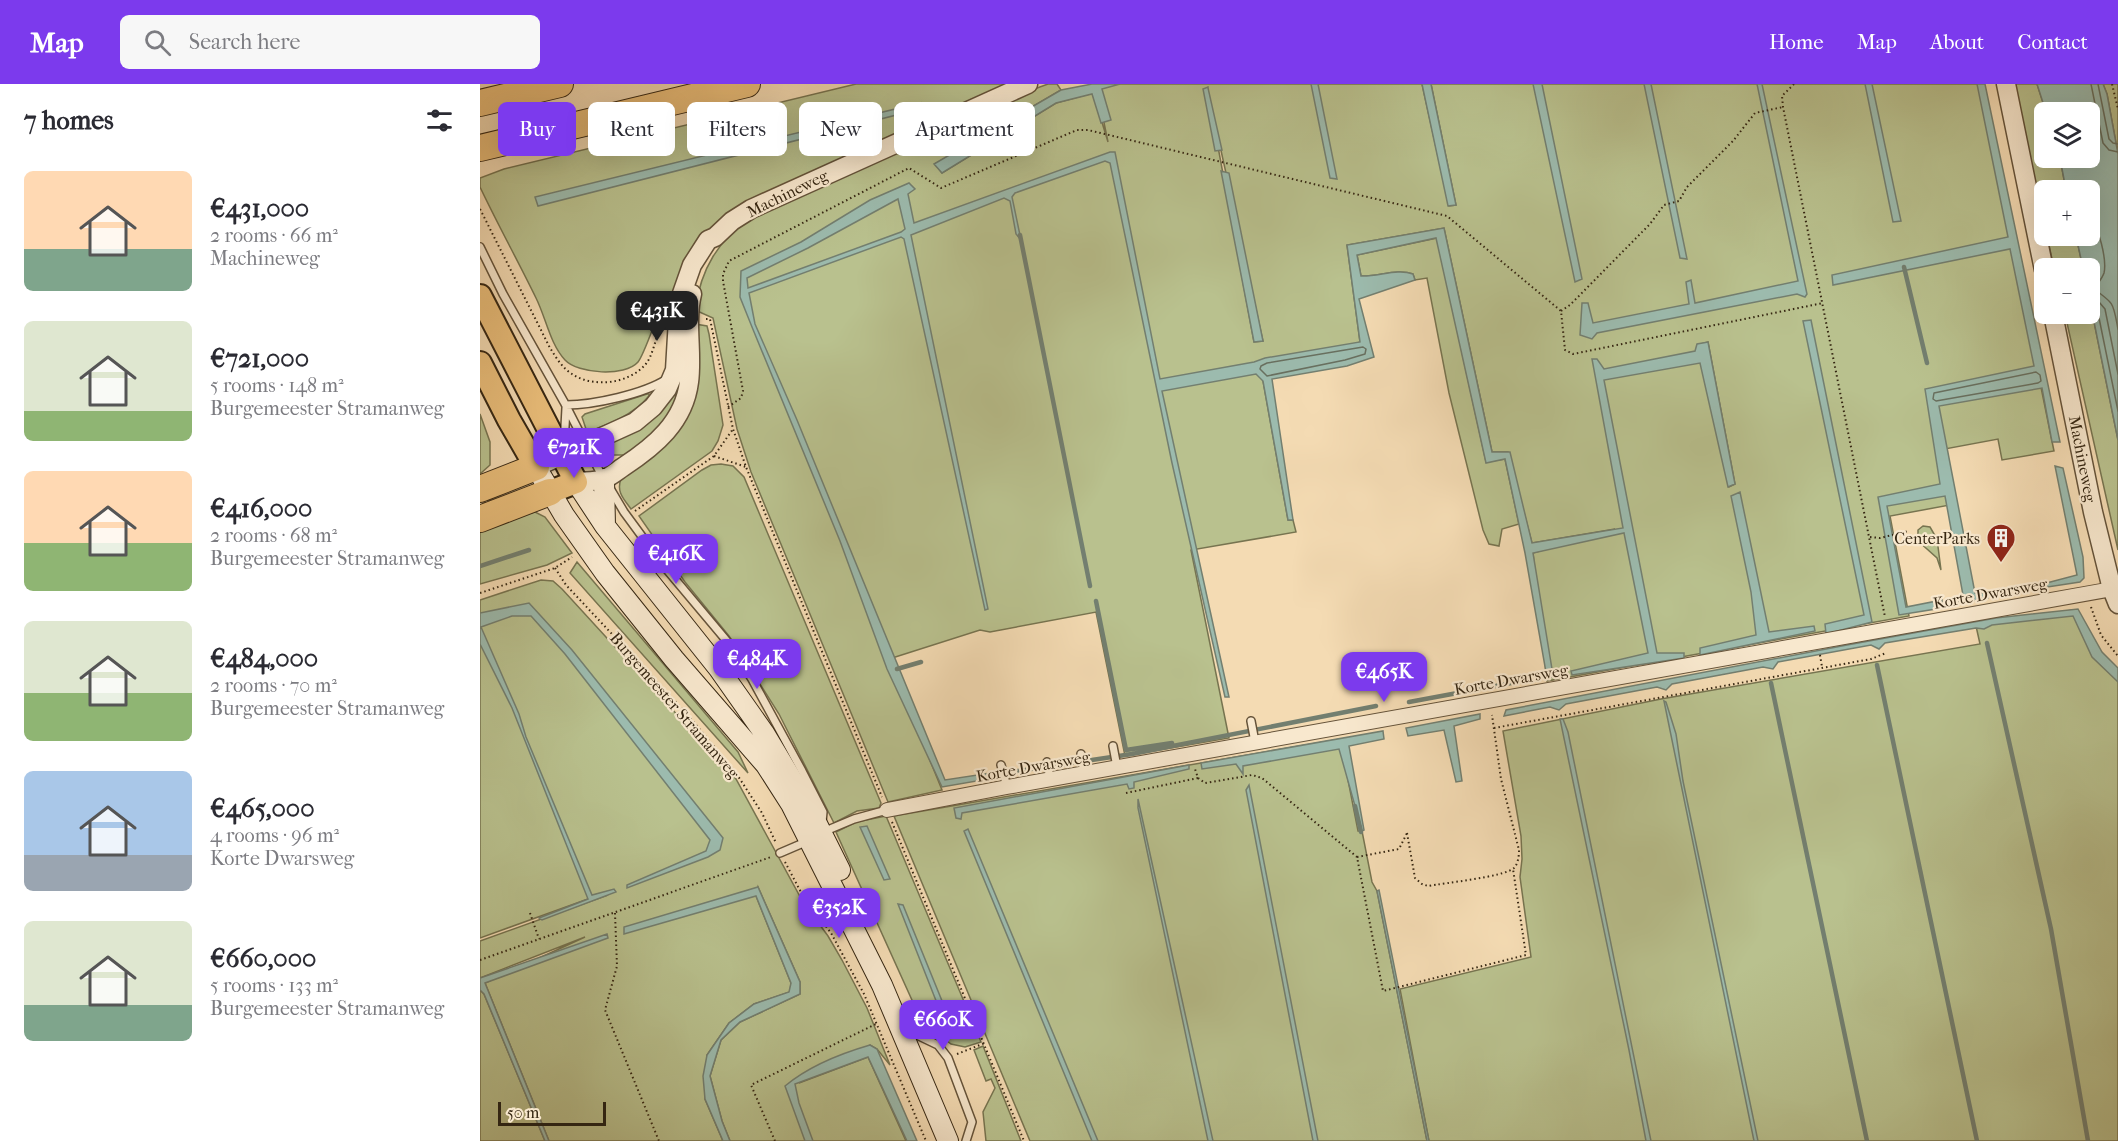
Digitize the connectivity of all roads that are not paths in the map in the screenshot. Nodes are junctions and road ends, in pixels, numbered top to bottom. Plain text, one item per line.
1 (560, 84) edge
2 (747, 84) edge
3 (1028, 84) edge
4 (2006, 84) edge
5 (480, 103) edge
6 (483, 148) edge
7 (480, 248) edge
8 (2042, 258) edge
9 (480, 296) edge
10 (683, 316) junction
11 (2055, 324) edge
12 (480, 363) edge
13 (675, 370) junction
14 (566, 405) junction
15 (585, 444) junction
16 (562, 456) junction
17 (536, 467) junction
18 (604, 479) junction
19 (576, 482) junction
20 (480, 489) edge
21 (550, 492) junction
22 (480, 519) edge
23 (604, 526) junction
24 (2116, 593) edge
25 (1251, 721) dead end
26 (1254, 739) junction
27 (1113, 746) dead end
28 (1081, 754) dead end
29 (1047, 762) dead end
30 (1117, 764) junction
31 (1001, 765) dead end
32 (1084, 770) junction
33 (1050, 776) junction
34 (1006, 783) junction
35 (887, 810) joint
36 (816, 837) junction
37 (780, 853) road end
38 (915, 1034) junction
39 (948, 1141) edge
40 (960, 1141) edge
41 (966, 1141) edge

1 - 5 highway
2 - 6 highway
3 - 10 street, Machineweg
4 - 8 street
7 - 14 lane, Burgemeester Stramanweg
9 - 16 main road, Burgemeester Stramanweg
10 - 13 street, Machineweg
10 - 18 street, Machineweg
11 - 24 street, Machineweg
12 - 17 main road, Burgemeester Stramanweg
13 - 14 lane
13 - 15 street, Machineweg
14 - 15 lane, Burgemeester Stramanweg
14 - 16 lane
15 - 16 street, Machineweg
15 - 18 lane, Burgemeester Stramanweg
16 - 17 street
16 - 19 main road, Burgemeester Stramanweg
16 - 21 street
17 - 20 highway
17 - 21 main road, Burgemeester Stramanweg
18 - 19 street, Machineweg
18 - 23 main road
18 - 36 lane, Burgemeester Stramanweg
19 - 21 main road
19 - 23 main road, Burgemeester Stramanweg
21 - 22 highway
21 - 36 main road, Burgemeester Stramanweg
23 - 36 main road, Burgemeester Stramanweg
24 - 26 street, Korte Dwarsweg
25 - 26 lane
26 - 30 street, Korte Dwarsweg
27 - 30 lane
28 - 32 lane
29 - 33 lane
30 - 32 street, Korte Dwarsweg
31 - 34 lane
32 - 33 street, Korte Dwarsweg
33 - 34 street, Korte Dwarsweg
34 - 35 street, Korte Dwarsweg
35 - 36 lane, Korte Dwarsweg
36 - 37 lane, Korte Dwarsweg
36 - 38 main road, Burgemeester Stramanweg
36 - 39 main road, Burgemeester Stramanweg
38 - 40 main road, Burgemeester Stramanweg
38 - 41 lane

